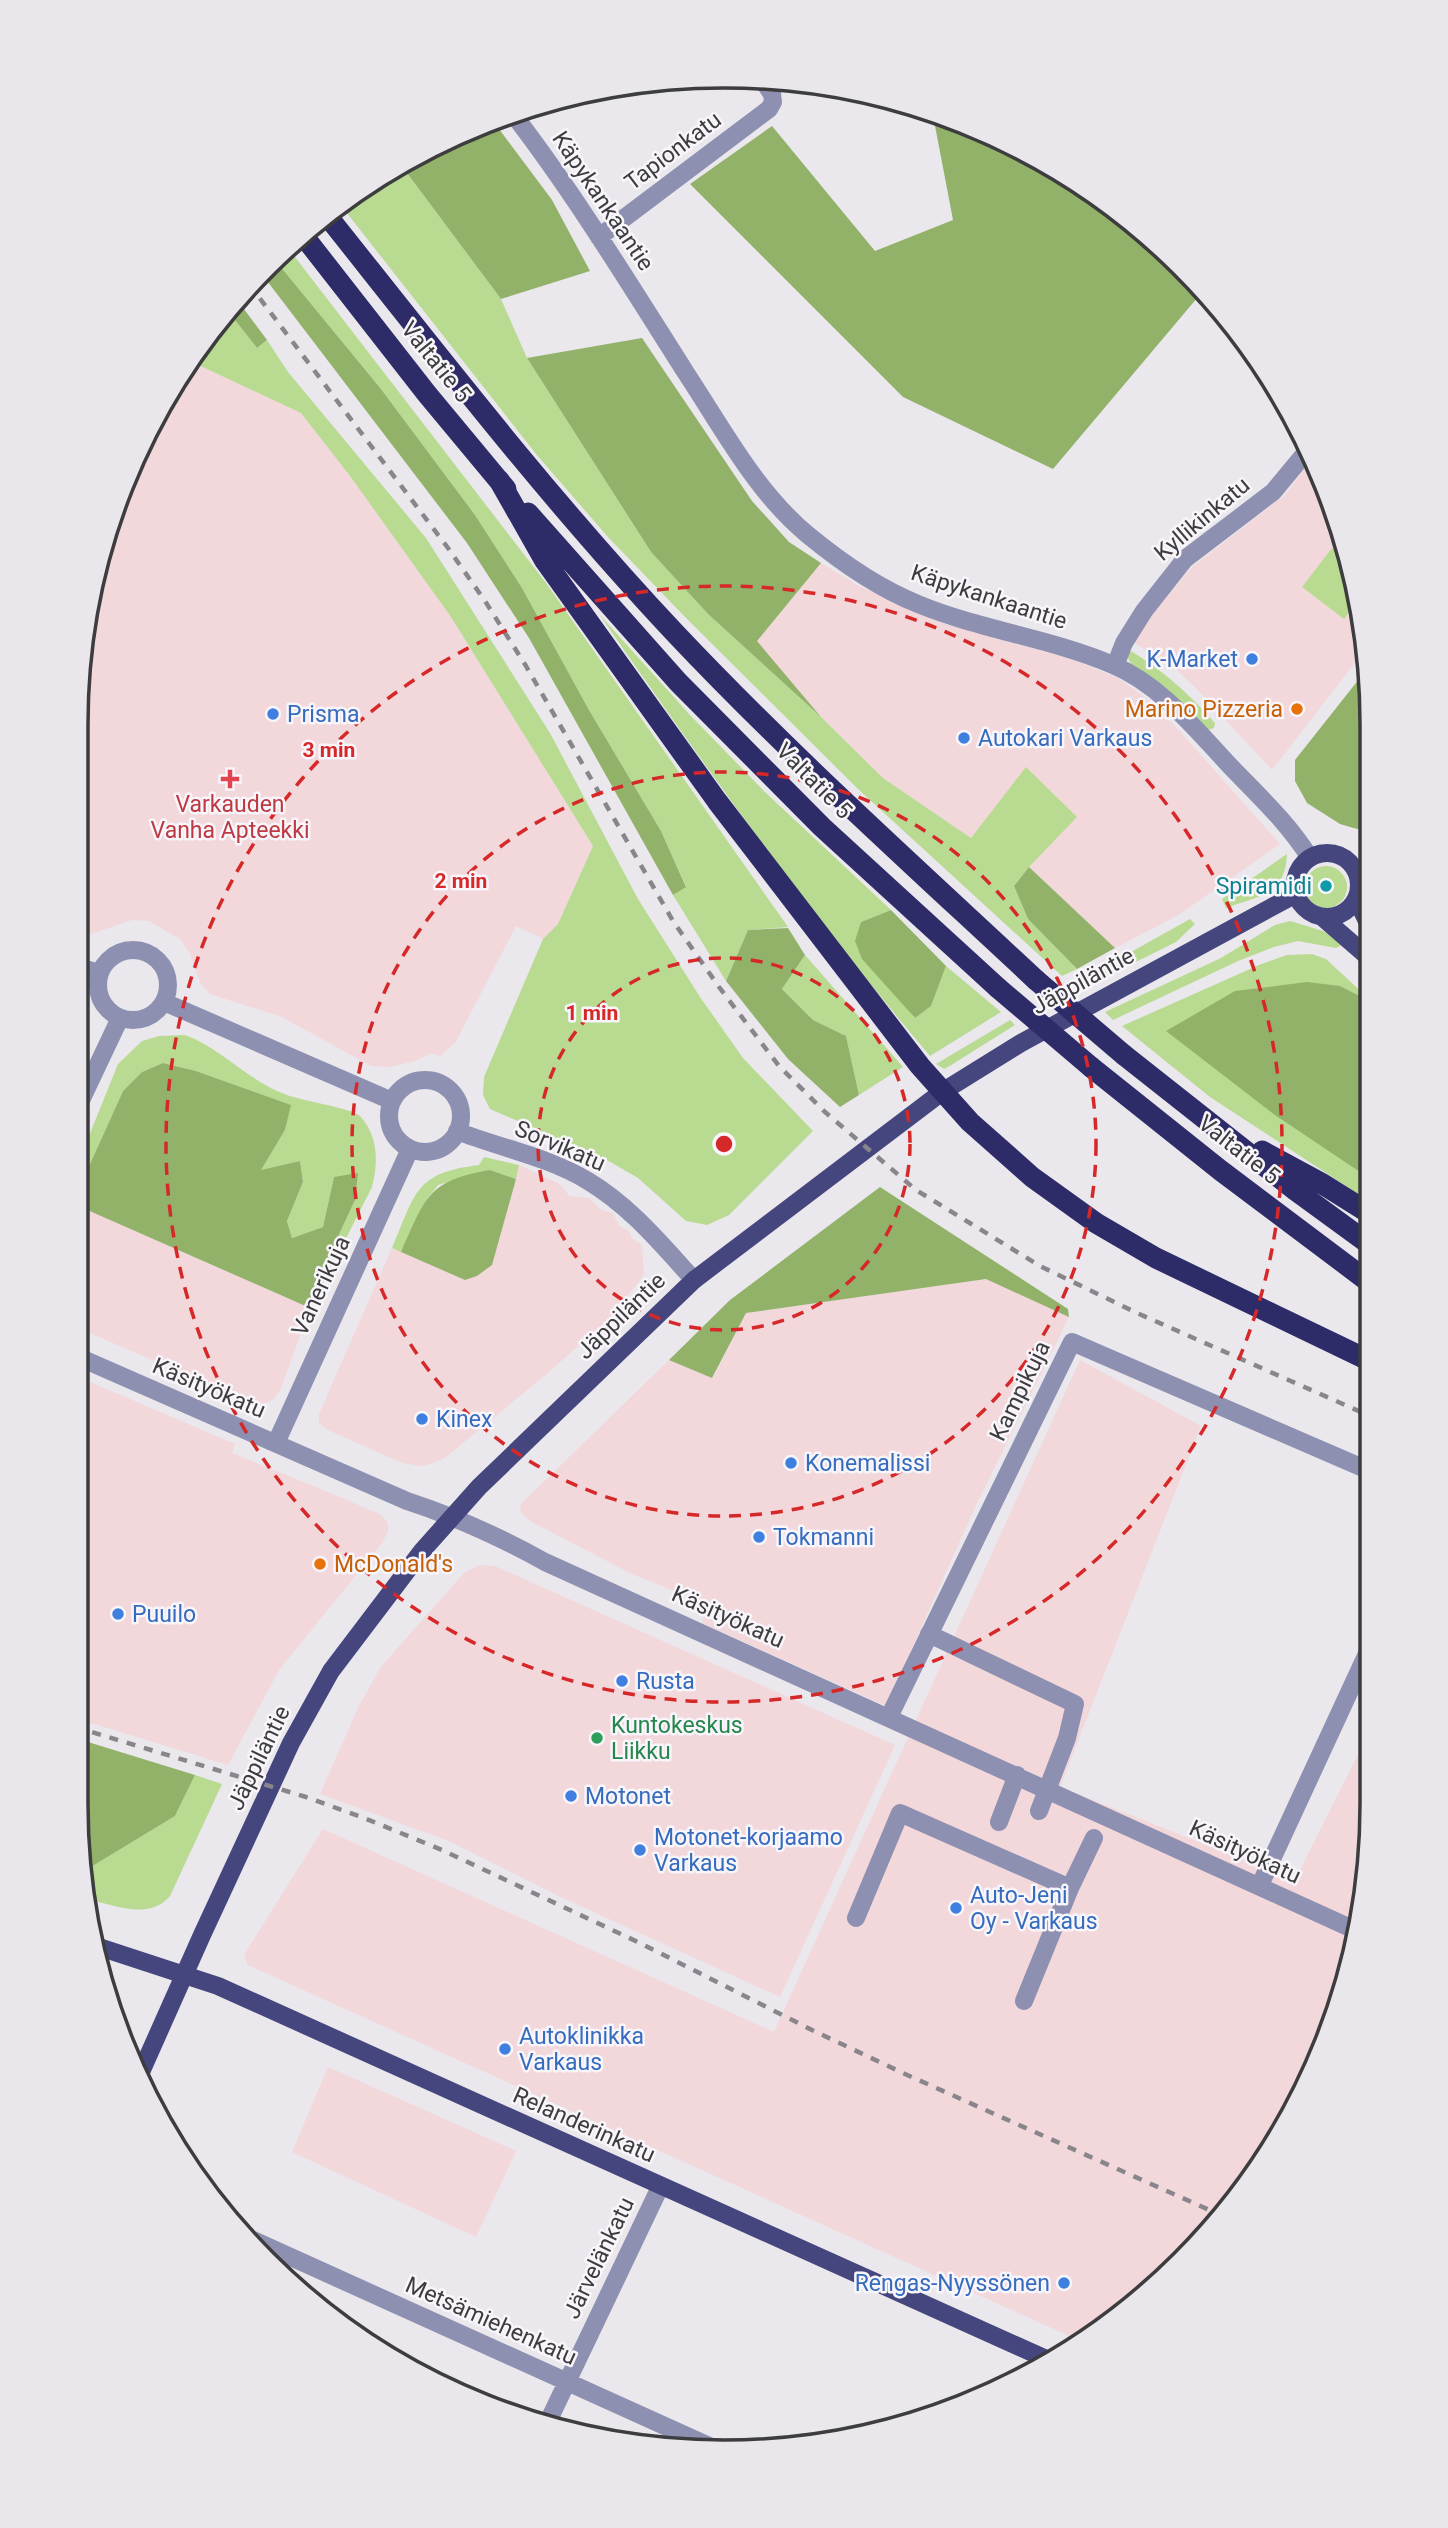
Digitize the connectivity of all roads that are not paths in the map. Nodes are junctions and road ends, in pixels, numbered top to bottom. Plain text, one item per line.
1 (769, 89) edge
2 (518, 121) edge
3 (333, 223) edge
4 (599, 237) junction
5 (308, 242) edge
6 (1302, 457) edge
7 (499, 480) junction
8 (1115, 666) junction
9 (1310, 858) junction
10 (1360, 870) edge
11 (1360, 887) edge
12 (1296, 894) junction
13 (1356, 900) junction
14 (1360, 908) edge
15 (1322, 917) junction
16 (1360, 950) edge
17 (88, 970) edge
18 (99, 973) junction
19 (164, 1002) junction
20 (120, 1018) junction
21 (88, 1086) edge
22 (942, 1092) junction
23 (392, 1101) junction
24 (1214, 1126) junction
25 (457, 1131) junction
26 (410, 1149) junction
27 (1360, 1207) edge
28 (1360, 1237) edge
29 (1360, 1275) edge
30 (694, 1280) junction
31 (1360, 1356) edge
32 (88, 1361) edge
33 (276, 1443) junction
34 (1360, 1467) edge
35 (452, 1516) junction
36 (929, 1634) junction
37 (1360, 1669) edge
38 (889, 1717) junction
39 (1017, 1775) junction
40 (1046, 1788) junction
41 (1039, 1811) dead end
42 (999, 1822) dead end
43 (1094, 1838) dead end
44 (1260, 1885) junction
45 (1070, 1888) junction
46 (856, 1918) dead end
47 (1348, 1927) edge
48 (105, 1949) edge
49 (184, 1976) junction
50 (1024, 2001) dead end
51 (144, 2067) edge
52 (660, 2187) junction
53 (266, 2246) edge
54 (1040, 2356) edge
55 (566, 2381) junction
56 (550, 2416) edge
57 (694, 2439) edge

1 - 4 street, Tapionkatu
2 - 4 street, Käpykankaantie
3 - 24 highway, Valtatie 5, bridge
4 - 8 street, Käpykankaantie
5 - 7 highway, Valtatie 5
6 - 8 street, Kyllikinkatu
7 - 22 highway
7 - 29 highway, Valtatie 5, bridge
8 - 9 street, Käpykankaantie
9 - 10 main road
9 - 12 main road
11 - 13 main road
12 - 15 main road
12 - 22 main road, Jäppiläntie
13 - 14 main road
13 - 15 main road
15 - 16 main road
17 - 18 street
18 - 19 street
18 - 20 street
19 - 20 street
19 - 23 street
20 - 21 street
22 - 30 main road, Jäppiläntie
22 - 31 highway
23 - 25 street
23 - 26 street
24 - 27 highway
24 - 28 highway, Valtatie 5
25 - 26 street
25 - 30 street, Sorvikatu
26 - 33 street, Vanerikuja
30 - 35 main road, Jäppiläntie
32 - 33 street, Käsityökatu
33 - 35 street, Käsityökatu
34 - 36 street, Kampikuja
35 - 38 street, Käsityökatu
35 - 49 main road, Jäppiläntie
36 - 38 street, Kampikuja
36 - 40 street
37 - 44 street
38 - 39 street, Käsityökatu
39 - 40 street, Käsityökatu
39 - 42 street
40 - 41 street
40 - 44 street, Käsityökatu
43 - 45 street
44 - 47 street, Käsityökatu
45 - 46 street
45 - 50 street
48 - 49 main road, Relanderinkatu
49 - 51 main road, Jäppiläntie
49 - 52 main road, Relanderinkatu
52 - 54 main road, Relanderinkatu
52 - 55 street, Järvelänkatu
53 - 55 street, Metsämiehenkatu
55 - 56 street, Järvelänkatu
55 - 57 street, Metsämiehenkatu

